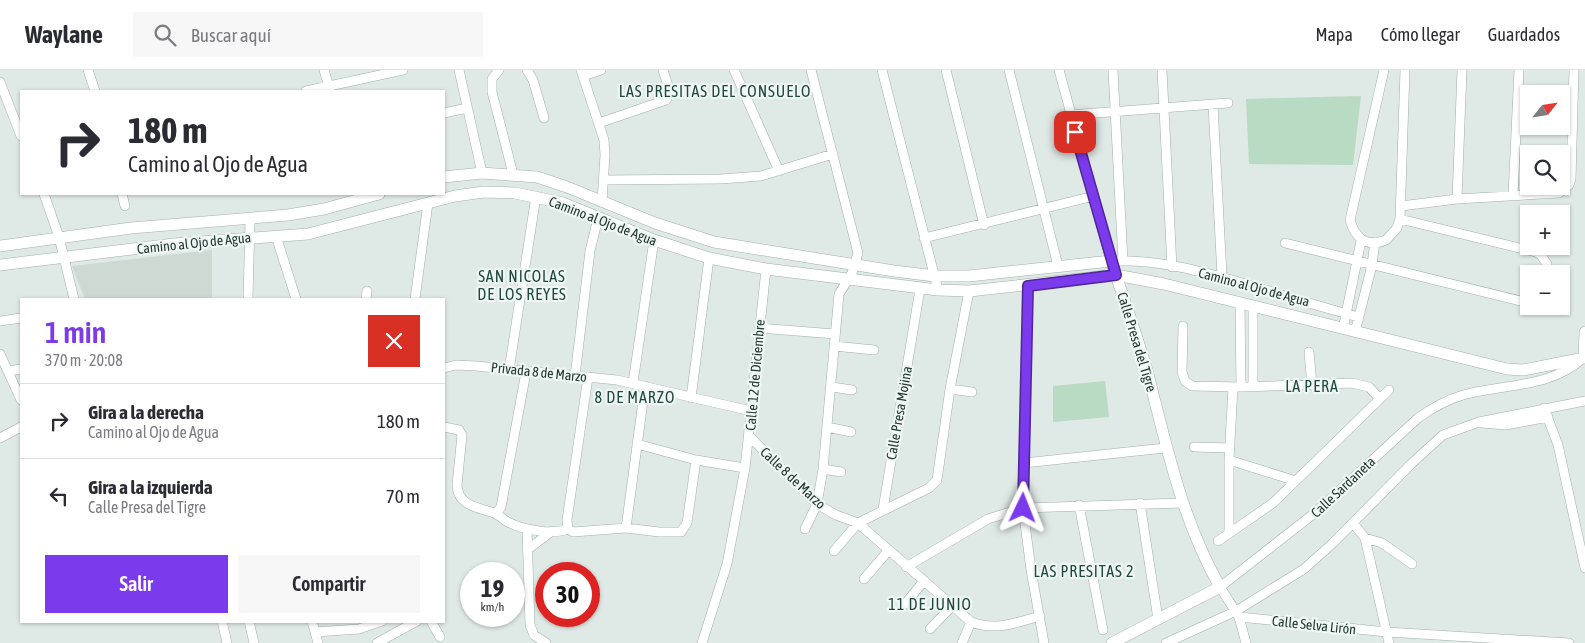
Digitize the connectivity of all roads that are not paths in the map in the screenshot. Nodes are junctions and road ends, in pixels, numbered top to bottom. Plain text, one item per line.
1 (88, 70) edge
2 (324, 70) edge
3 (404, 70) edge
4 (459, 70) edge
5 (499, 70) edge
6 (527, 70) edge
7 (601, 70) edge
8 (663, 70) edge
9 (734, 70) edge
10 (811, 70) edge
11 (882, 70) edge
12 (946, 70) edge
13 (1009, 70) edge
14 (1058, 70) edge
15 (1113, 70) edge
16 (1162, 70) edge
17 (1384, 70) edge
18 (1405, 70) edge
19 (1462, 70) edge
20 (1519, 70) edge
21 (1574, 70) edge
22 (582, 73) edge
23 (0, 82) edge
24 (330, 89) edge
25 (95, 90) edge
26 (1228, 103) dead end
27 (1212, 105) junction
28 (467, 108) junction
29 (1164, 109) junction
30 (445, 113) edge
31 (1116, 113) junction
32 (1070, 115) junction
33 (544, 118) dead end
34 (599, 123) junction
35 (19, 125) edge
36 (833, 154) junction
37 (779, 171) junction
38 (482, 173) junction
39 (513, 174) junction
40 (445, 177) edge
41 (604, 180) junction
42 (44, 195) edge
43 (122, 195) edge
44 (1513, 195) junction
45 (359, 196) edge
46 (536, 196) junction
47 (1094, 196) junction
48 (1456, 199) junction
49 (602, 202) junction
50 (428, 203) junction
51 (125, 206) dead end
52 (1401, 206) junction
53 (1044, 209) junction
54 (598, 218) junction
55 (1400, 219) junction
56 (250, 220) junction
57 (984, 225) junction
58 (276, 236) junction
59 (59, 237) junction
60 (251, 237) junction
61 (924, 238) junction
62 (654, 240) junction
63 (1362, 241) junction
64 (1375, 242) junction
65 (1285, 243) dead end
66 (0, 246) edge
67 (62, 257) junction
68 (709, 258) junction
69 (1111, 261) junction
70 (1123, 261) junction
71 (1358, 261) junction
72 (0, 265) edge
73 (855, 265) junction
74 (1372, 265) junction
75 (1547, 265) edge
76 (1058, 266) junction
77 (1172, 267) junction
78 (766, 269) junction
79 (1116, 275) junction
80 (935, 276) junction
81 (1222, 276) junction
82 (848, 280) junction
83 (1028, 286) junction
84 (920, 289) junction
85 (938, 290) junction
86 (969, 291) junction
87 (74, 298) edge
88 (248, 298) edge
89 (296, 298) edge
90 (415, 298) edge
91 (1520, 301) edge
92 (1240, 303) junction
93 (1253, 306) junction
94 (1347, 314) junction
95 (1358, 317) junction
96 (20, 318) edge
97 (0, 321) edge
98 (1184, 326) dead end
99 (759, 328) junction
100 (1343, 329) junction
101 (1354, 332) junction
102 (1585, 332) edge
103 (835, 334) junction
104 (834, 346) junction
105 (874, 350) dead end
106 (1309, 352) dead end
107 (0, 354) edge
108 (1584, 358) edge
109 (445, 368) edge
110 (20, 369) edge
111 (509, 370) junction
112 (8, 371) junction
113 (526, 372) junction
114 (575, 376) junction
115 (588, 377) junction
116 (632, 383) junction
117 (1312, 385) junction
118 (645, 386) junction
119 (832, 387) junction
120 (1237, 387) junction
121 (1253, 387) junction
122 (950, 389) junction
123 (852, 390) dead end
124 (1389, 390) dead end
125 (972, 392) dead end
126 (20, 398) edge
127 (691, 398) junction
128 (1380, 399) junction
129 (1585, 401) edge
130 (1544, 408) junction
131 (751, 412) junction
132 (1548, 418) junction
133 (1479, 422) junction
134 (445, 427) edge
135 (20, 428) edge
136 (827, 428) junction
137 (851, 432) dead end
138 (749, 436) junction
139 (0, 438) edge
140 (637, 444) junction
141 (1194, 447) dead end
142 (1165, 448) junction
143 (1230, 448) junction
144 (696, 460) junction
145 (1229, 460) junction
146 (1024, 463) junction
147 (746, 468) junction
148 (823, 469) junction
149 (841, 472) dead end
150 (1296, 481) junction
151 (1140, 503) junction
152 (1182, 503) junction
153 (817, 504) junction
154 (1079, 505) junction
155 (1023, 508) junction
156 (883, 510) junction
157 (496, 513) junction
158 (1353, 523) junction
159 (858, 524) junction
160 (626, 528) junction
161 (527, 529) junction
162 (568, 529) junction
163 (806, 529) dead end
164 (552, 531) junction
165 (1229, 532) junction
166 (1365, 538) junction
167 (1218, 541) dead end
168 (527, 550) junction
169 (834, 551) dead end
170 (888, 551) junction
171 (1412, 564) dead end
172 (906, 567) junction
173 (1585, 568) edge
174 (864, 579) dead end
175 (923, 582) junction
176 (1222, 591) junction
177 (905, 604) dead end
178 (951, 607) junction
179 (1236, 612) junction
180 (1040, 616) junction
181 (1158, 619) junction
182 (971, 622) junction
183 (222, 623) edge
184 (249, 623) edge
185 (312, 623) edge
186 (377, 623) edge
187 (412, 623) edge
188 (432, 623) edge
189 (930, 629) dead end
190 (1104, 630) dead end
191 (314, 632) junction
192 (1387, 632) junction
193 (440, 637) dead end
194 (227, 643) edge
195 (254, 643) edge
196 (318, 643) edge
197 (377, 643) edge
198 (546, 643) edge
199 (702, 643) edge
200 (962, 643) edge
201 (1044, 643) edge
202 (1112, 643) edge
203 (1166, 643) edge
204 (1246, 643) edge
205 (1389, 643) edge
206 (1570, 643) edge

1 - 25 street
2 - 24 street
3 - 24 street
4 - 28 street
5 - 39 street
6 - 33 street
7 - 22 street
8 - 34 street
9 - 37 street
10 - 36 street
11 - 61 street
12 - 57 street
13 - 53 street
14 - 32 street, Calle Presa del Tigre
15 - 31 street
16 - 29 street
17 - 63 street
18 - 52 street
19 - 48 street
20 - 44 street
21 - 44 street
22 - 34 street
23 - 35 street
26 - 27 street
27 - 29 street
27 - 81 street
28 - 30 street
28 - 38 street
29 - 31 street
29 - 77 street
31 - 32 street
31 - 70 street
32 - 47 street, Calle Presa del Tigre
34 - 41 street
36 - 37 street
36 - 73 street
37 - 41 street
38 - 39 street, Camino al Ojo de Agua
38 - 40 street, Camino al Ojo de Agua
39 - 49 street, Camino al Ojo de Agua
41 - 49 street
42 - 59 street
43 - 51 street
44 - 48 street
45 - 56 street, Camino al Ojo de Agua
46 - 50 street, Camino al Ojo de Agua
46 - 54 street, Camino al Ojo de Agua
46 - 111 street
47 - 53 street
47 - 69 street, Calle Presa del Tigre
48 - 52 street
49 - 73 street, Camino al Ojo de Agua
50 - 58 street, Camino al Ojo de Agua
50 - 90 street
52 - 55 street
53 - 57 street
53 - 76 street
54 - 62 street, Camino al Ojo de Agua
54 - 114 street
55 - 64 street
55 - 75 street
56 - 59 street, Camino al Ojo de Agua
56 - 60 street
57 - 61 street
58 - 60 street, Camino al Ojo de Agua
58 - 89 street
59 - 66 street, Camino al Ojo de Agua
59 - 67 street
60 - 67 street, Camino al Ojo de Agua
60 - 88 street
61 - 80 street
62 - 68 street, Camino al Ojo de Agua
62 - 116 street
63 - 64 street
63 - 71 street
64 - 74 street
65 - 71 street
67 - 72 street, Camino al Ojo de Agua
67 - 87 street
68 - 78 street, Camino al Ojo de Agua
68 - 127 street
69 - 70 street, Camino al Ojo de Agua
69 - 76 street, Camino al Ojo de Agua
69 - 79 street, Calle Presa del Tigre
70 - 77 street, Camino al Ojo de Agua
71 - 74 street
71 - 94 street
73 - 80 street, Camino al Ojo de Agua
73 - 82 street
74 - 91 street
74 - 95 street
76 - 80 street, Camino al Ojo de Agua
77 - 81 street, Camino al Ojo de Agua
78 - 82 street, Camino al Ojo de Agua
78 - 99 street, Calle 12 de Diciembre
79 - 83 street, Camino al Ojo de Agua
79 - 92 street, Camino al Ojo de Agua
79 - 142 street, Calle Presa del Tigre
80 - 85 street
81 - 94 street, Camino al Ojo de Agua
82 - 84 street, Camino al Ojo de Agua
82 - 103 street
83 - 86 street, Camino al Ojo de Agua
83 - 146 street
84 - 85 street, Camino al Ojo de Agua
84 - 156 street, Calle Presa Mojina
85 - 86 street, Camino al Ojo de Agua
86 - 122 street
92 - 93 street, Camino al Ojo de Agua
92 - 120 street
93 - 100 street, Camino al Ojo de Agua
93 - 121 street
94 - 95 street, Camino al Ojo de Agua
94 - 100 street
95 - 101 street
96 - 97 street
98 - 120 street
99 - 103 street
99 - 131 street, Calle 12 de Diciembre
100 - 101 street, Camino al Ojo de Agua
101 - 108 street, Camino al Ojo de Agua
102 - 108 street
103 - 104 street
104 - 105 street
104 - 119 street
106 - 117 street
107 - 112 street
108 - 176 street, Calle Sardaneta
109 - 111 street, Privada 8 de Marzo
110 - 112 street
111 - 113 street, Privada 8 de Marzo
112 - 126 street
113 - 114 street, Privada 8 de Marzo
113 - 157 street
114 - 115 street, Privada 8 de Marzo
115 - 116 street, Privada 8 de Marzo
115 - 162 street
116 - 118 street, Privada 8 de Marzo
117 - 121 street
117 - 128 street
118 - 127 street, Privada 8 de Marzo
118 - 140 street
119 - 123 street
119 - 136 street
120 - 121 street
120 - 143 street
122 - 125 street
122 - 156 street
124 - 128 street
127 - 131 street, Privada 8 de Marzo
128 - 150 street
129 - 130 street
130 - 132 street
130 - 133 street
131 - 138 street, Calle 12 de Diciembre
132 - 133 street
132 - 173 street
133 - 158 street
134 - 157 street
135 - 139 street
136 - 137 street
136 - 148 street
138 - 147 street, Calle 12 de Diciembre
138 - 153 street, Calle 8 de Marzo
140 - 144 street
140 - 160 street
141 - 143 street
142 - 146 street
142 - 152 street, Calle Presa del Tigre
143 - 145 street
144 - 147 street
144 - 160 street
145 - 150 street
145 - 165 street
146 - 155 street
147 - 199 street, Calle 12 de Diciembre
148 - 149 street
148 - 153 street
150 - 165 street
151 - 152 street
151 - 154 street
151 - 181 street
152 - 176 street, Calle Presa del Tigre
153 - 159 street, Calle 8 de Marzo
153 - 163 street
154 - 155 street
154 - 190 street
155 - 172 street
155 - 180 street
156 - 159 street
157 - 161 street
158 - 166 street
158 - 179 street
159 - 169 street
159 - 170 street, Calle 8 de Marzo
160 - 162 street
161 - 164 street
161 - 168 street
162 - 164 street
164 - 168 street
165 - 167 street
166 - 171 street
166 - 192 street
168 - 198 street
170 - 172 street, Calle 8 de Marzo
170 - 174 street
172 - 175 street, Calle 8 de Marzo
175 - 177 street
175 - 178 street, Calle 8 de Marzo
176 - 179 street, Calle Presa del Tigre
176 - 181 street, Calle Sardaneta
178 - 182 street, Calle 8 de Marzo
178 - 189 street
179 - 192 street, Calle Selva Lirón
179 - 203 street
179 - 204 street, Calle Presa del Tigre
180 - 182 street, Calle 8 de Marzo
180 - 201 street
181 - 202 street, Calle Sardaneta
182 - 200 street
183 - 194 street
184 - 195 street
185 - 191 street
186 - 191 street
187 - 197 street
188 - 193 street
191 - 196 street
192 - 205 street
192 - 206 street, Calle Selva Lirón

